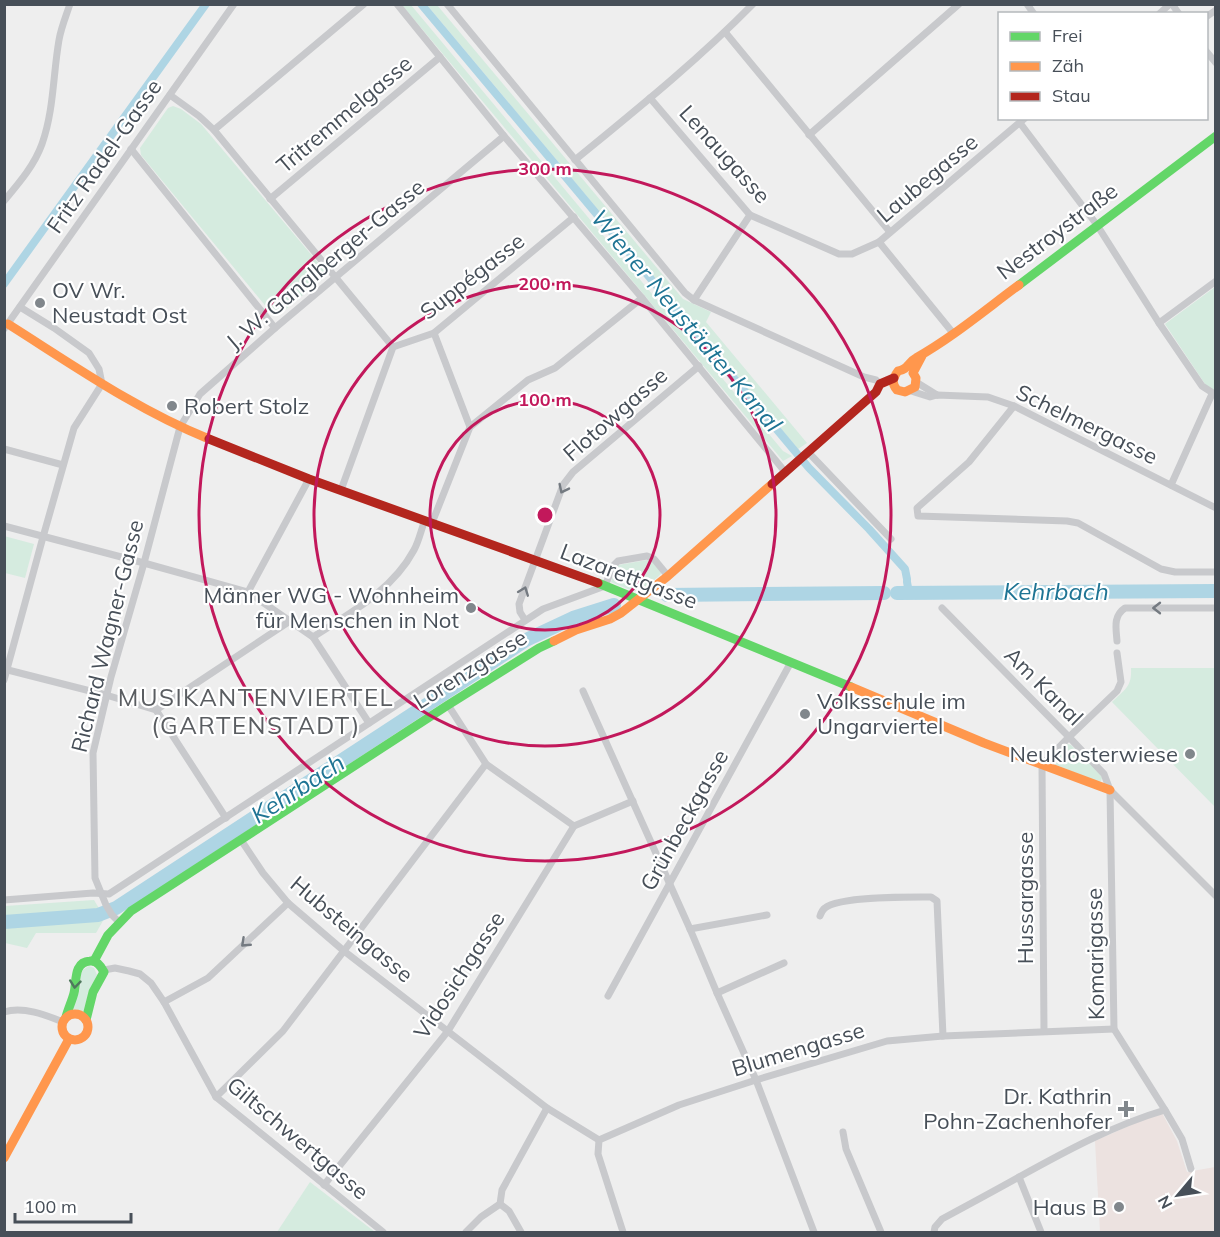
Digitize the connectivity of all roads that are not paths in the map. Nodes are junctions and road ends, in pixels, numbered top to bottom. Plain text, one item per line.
1 (70, 4) edge
2 (234, 4) edge
3 (364, 4) edge
4 (398, 4) edge
5 (447, 4) edge
6 (753, 4) edge
7 (959, 4) edge
8 (725, 32) junction
9 (440, 57) junction
10 (170, 94) junction
11 (650, 98) junction
12 (1023, 121) edge
13 (214, 130) junction
14 (809, 135) junction
15 (504, 136) junction
16 (1215, 136) edge
17 (130, 149) junction
18 (575, 160) junction
19 (270, 199) junction
20 (4, 201) edge
21 (750, 215) junction
22 (574, 217) junction
23 (1097, 225) junction
24 (890, 232) junction
25 (879, 242) junction
26 (336, 279) junction
27 (1215, 281) edge
28 (642, 298) junction
29 (694, 300) junction
30 (20, 307) junction
31 (1159, 323) junction
32 (6, 326) edge
33 (275, 328) junction
34 (434, 333) junction
35 (953, 333) junction
36 (393, 346) junction
37 (699, 366) junction
38 (911, 379) junction
39 (894, 382) junction
40 (102, 384) junction
41 (878, 388) junction
42 (1214, 394) edge
43 (1014, 406) junction
44 (180, 427) junction
45 (470, 427) junction
46 (4, 449) edge
47 (808, 453) junction
48 (63, 465) junction
49 (788, 470) junction
50 (309, 479) junction
51 (1171, 485) junction
52 (342, 490) junction
53 (1215, 508) edge
54 (429, 522) junction
55 (4, 526) edge
56 (43, 537) junction
57 (891, 539) dead end
58 (536, 560) junction
59 (144, 562) junction
60 (1215, 572) edge
61 (669, 576) junction
62 (605, 586) junction
63 (248, 592) junction
64 (639, 600) junction
65 (942, 608) dead end
66 (1215, 608) edge
67 (525, 620) junction
68 (290, 621) junction
69 (313, 638) junction
70 (1117, 641) dead end
71 (1118, 657) dead end
72 (791, 662) junction
73 (6, 669) edge
74 (4, 680) edge
75 (583, 691) dead end
76 (106, 695) junction
77 (448, 705) junction
78 (156, 710) junction
79 (369, 723) junction
80 (1069, 736) junction
81 (486, 764) junction
82 (1042, 765) junction
83 (1110, 790) junction
84 (633, 801) junction
85 (226, 818) junction
86 (574, 826) junction
87 (241, 840) junction
88 (670, 884) junction
89 (101, 895) junction
90 (1215, 896) edge
91 (4, 900) edge
92 (288, 903) junction
93 (767, 915) dead end
94 (820, 916) dead end
95 (116, 919) junction
96 (690, 929) junction
97 (344, 951) junction
98 (94, 960) junction
99 (784, 963) dead end
100 (104, 970) junction
101 (717, 993) junction
102 (608, 996) dead end
103 (164, 1002) junction
104 (4, 1012) edge
105 (65, 1019) junction
106 (86, 1020) junction
107 (1114, 1029) junction
108 (448, 1031) junction
109 (1044, 1031) junction
110 (943, 1036) junction
111 (69, 1039) junction
112 (756, 1080) junction
113 (216, 1097) junction
114 (547, 1108) junction
115 (1165, 1110) junction
116 (843, 1132) dead end
117 (599, 1140) junction
118 (4, 1158) edge
119 (1191, 1169) dead end
120 (1018, 1177) junction
121 (324, 1185) junction
122 (500, 1204) junction
123 (383, 1233) edge
124 (466, 1233) edge
125 (521, 1233) edge
126 (623, 1233) edge
127 (814, 1233) edge
128 (881, 1233) edge
129 (934, 1233) edge
130 (1041, 1233) edge

1 - 20 street
2 - 10 street, Fritz Radel-Gasse
3 - 13 street
4 - 9 street
5 - 18 street
6 - 8 street
7 - 14 street
8 - 11 street
8 - 14 street
9 - 15 street
9 - 19 street, Tritremmelgasse
10 - 13 street
10 - 17 street, Fritz Radel-Gasse
11 - 18 street
11 - 21 street, Lenaugasse
12 - 23 street
12 - 24 street, Laubegasse
13 - 19 street
14 - 24 street
15 - 22 street
15 - 26 street, J. W. Ganglberger-Gasse
16 - 23 street, Nestroystraße
17 - 30 street, Fritz Radel-Gasse
17 - 33 street
18 - 29 street
19 - 26 street
21 - 25 street, Lenaugasse
21 - 29 street
22 - 28 street
22 - 34 street, Suppégasse
23 - 31 street
23 - 35 street, Nestroystraße
24 - 25 street, Laubegasse
25 - 35 street
26 - 33 street, J. W. Ganglberger-Gasse
26 - 36 street
27 - 31 street
28 - 37 street
28 - 45 street
29 - 41 street
30 - 32 street, Fritz Radel-Gasse
30 - 40 street
31 - 42 street
32 - 40 street, Lazarettgasse
33 - 44 street, J. W. Ganglberger-Gasse
34 - 36 street, Suppégasse
34 - 45 street
35 - 38 street, Nestroystraße
36 - 52 street
37 - 49 street
37 -> 58 street, Flotowgasse
38 - 39 street, Nestroystraße
38 - 39 street
38 - 43 street, Schelmergasse
39 - 41 street
40 - 44 street, Lazarettgasse
40 - 48 street
41 - 47 street, Lorenzgasse
42 - 51 street
43 - 51 street, Schelmergasse
43 - 60 street
44 - 50 street, Lazarettgasse
44 - 59 street, Richard Wagner-Gasse
45 - 54 street
46 - 48 street
47 - 49 street, Lorenzgasse
47 - 57 street
48 - 56 street
49 - 61 street, Lorenzgasse
50 - 52 street, Lazarettgasse
50 - 63 street
51 - 53 street, Schelmergasse
52 - 54 street, Lazarettgasse
54 - 58 street, Lazarettgasse
54 - 69 street
55 - 56 street
56 - 59 street
56 - 73 street
58 - 62 street, Lazarettgasse
67 -> 58 street, Flotowgasse
59 - 63 street
59 - 76 street, Richard Wagner-Gasse
61 - 62 street
61 - 64 street, Lorenzgasse
62 - 64 street, Lazarettgasse
62 - 67 street
63 - 68 street
64 - 72 street, Lazarettgasse
64 - 77 street, Lorenzgasse
65 - 80 street, Am Kanal
66 -> 70 street
67 - 79 street
68 - 69 street
68 - 78 street
69 - 79 street
71 - 80 street
72 - 82 street, Lazarettgasse
72 - 88 street, Grünbeckgasse
73 - 74 street
73 - 76 street
75 - 84 street
76 - 78 street
76 - 89 street, Richard Wagner-Gasse
77 - 81 street
77 - 87 street, Lorenzgasse
78 - 85 street
79 - 85 street
80 - 82 street
80 - 83 street, Am Kanal
81 - 86 street
81 - 97 street
82 - 83 street, Lazarettgasse
82 - 109 street, Hussargasse
83 - 90 street, Am Kanal
83 - 107 street, Komarigasse
84 - 86 street
84 - 88 street
85 - 89 street
86 - 108 street, Vidosichgasse
87 - 92 street, Hubsteingasse
87 - 95 street, Lorenzgasse
88 - 96 street
88 - 102 street, Grünbeckgasse
89 - 91 street
89 - 95 street, Richard Wagner-Gasse
92 - 97 street, Hubsteingasse
92 -> 103 street
93 - 96 street
94 - 110 street
95 - 98 street, Lorenzgasse
96 - 101 street
97 - 108 street, Hubsteingasse
97 - 113 street
98 - 100 street
98 -> 105 street, Lorenzgasse
99 - 101 street
100 - 103 street, Giltschwertgasse
100 - 106 street
101 - 112 street
103 - 113 street, Giltschwertgasse
104 - 105 street
105 - 106 street
105 - 111 street
106 - 111 street
107 - 109 street, Blumengasse
107 - 115 street, Komarigasse
108 - 114 street, Hubsteingasse
108 - 121 street, Vidosichgasse
109 - 110 street, Blumengasse
110 - 112 street, Blumengasse
111 - 118 street
112 - 117 street, Blumengasse
112 - 127 street
113 - 121 street, Giltschwertgasse
114 - 117 street, Hubsteingasse
114 - 122 street
115 - 119 street, Komarigasse
115 - 120 street
116 - 128 street
117 - 126 street
120 - 129 street
120 - 130 street
121 - 123 street, Giltschwertgasse
122 - 124 street
122 - 125 street

